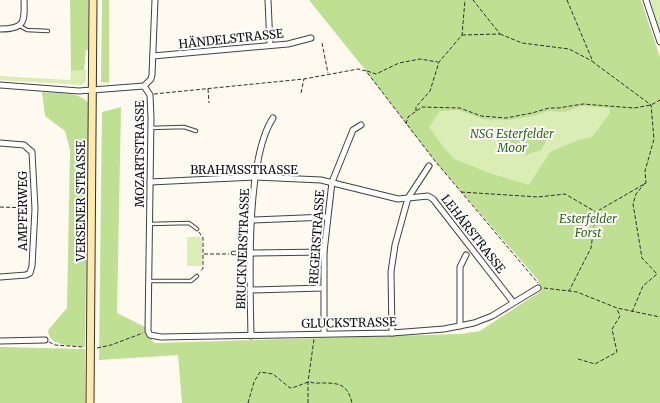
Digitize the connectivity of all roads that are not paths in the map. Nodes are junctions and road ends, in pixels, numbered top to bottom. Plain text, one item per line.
1 (24, 0) edge
2 (93, 0) edge
3 (156, 0) edge
4 (268, 0) edge
5 (646, 0) edge
6 (20, 26) junction
7 (0, 29) edge
8 (48, 31) dead end
9 (311, 38) dead end
10 (660, 42) edge
11 (270, 45) junction
12 (153, 56) junction
13 (0, 85) edge
14 (144, 86) junction
15 (92, 91) junction
16 (273, 118) dead end
17 (361, 126) dead end
18 (150, 128) junction
19 (196, 131) dead end
20 (0, 143) edge
21 (429, 166) dead end
22 (255, 177) junction
23 (150, 182) junction
24 (332, 182) junction
25 (408, 198) junction
26 (327, 218) junction
27 (252, 220) junction
28 (150, 224) junction
29 (197, 229) road end
30 (324, 252) junction
31 (233, 253) road end
32 (251, 253) junction
33 (466, 255) dead end
34 (0, 276) edge
35 (197, 276) road end
36 (149, 281) junction
37 (323, 288) junction
38 (540, 288) road end
39 (251, 290) junction
40 (513, 302) junction
41 (460, 326) junction
42 (149, 333) joint
43 (392, 333) junction
44 (324, 334) junction
45 (251, 336) junction
46 (45, 340) road end
47 (0, 341) edge
48 (90, 403) edge

1 - 6 street
2 - 15 street, VERSENER STRASSE
3 - 12 street, MOZARTSTRASSE
4 - 11 street
5 - 10 street
6 - 7 street
6 - 8 lane
9 - 11 street, HÄNDELSTRASSE
11 - 12 street, HÄNDELSTRASSE
12 - 14 street, MOZARTSTRASSE
13 - 15 street, MOZARTSTRASSE
14 - 15 street, MOZARTSTRASSE
14 - 18 street, MOZARTSTRASSE
15 - 48 street, VERSENER STRASSE
16 - 22 street, BRUCKNERSTRASSE
17 - 24 street, REGERSTRASSE
18 - 19 lane
18 - 23 street, MOZARTSTRASSE
20 - 34 street, AMPFERWEG
21 - 25 street
22 - 23 street, BRAHMSSTRASSE
22 - 24 street, BRAHMSSTRASSE
22 - 27 street, BRUCKNERSTRASSE
23 - 28 street, MOZARTSTRASSE
24 - 25 street, BRAHMSSTRASSE
24 - 26 street, REGERSTRASSE
25 - 40 street, LEHÁRSTRASSE
25 - 43 street
26 - 27 street
26 - 30 street, REGERSTRASSE
27 - 32 street, BRUCKNERSTRASSE
28 - 29 lane, MOZARTSTRASSE
28 - 36 street, MOZARTSTRASSE
30 - 32 street
30 - 37 street, REGERSTRASSE
31 - 32 lane
32 - 39 street, BRUCKNERSTRASSE
33 - 41 street, LEHÁRSTRASSE
35 - 36 lane
36 - 42 street, MOZARTSTRASSE
37 - 39 street
37 - 44 street, REGERSTRASSE
38 - 40 street, GLUCKSTRASSE
39 - 45 street, BRUCKNERSTRASSE
40 - 41 street, GLUCKSTRASSE
41 - 43 street, GLUCKSTRASSE
42 - 45 street, GLUCKSTRASSE
43 - 44 street, GLUCKSTRASSE
44 - 45 street, GLUCKSTRASSE
46 - 47 street

